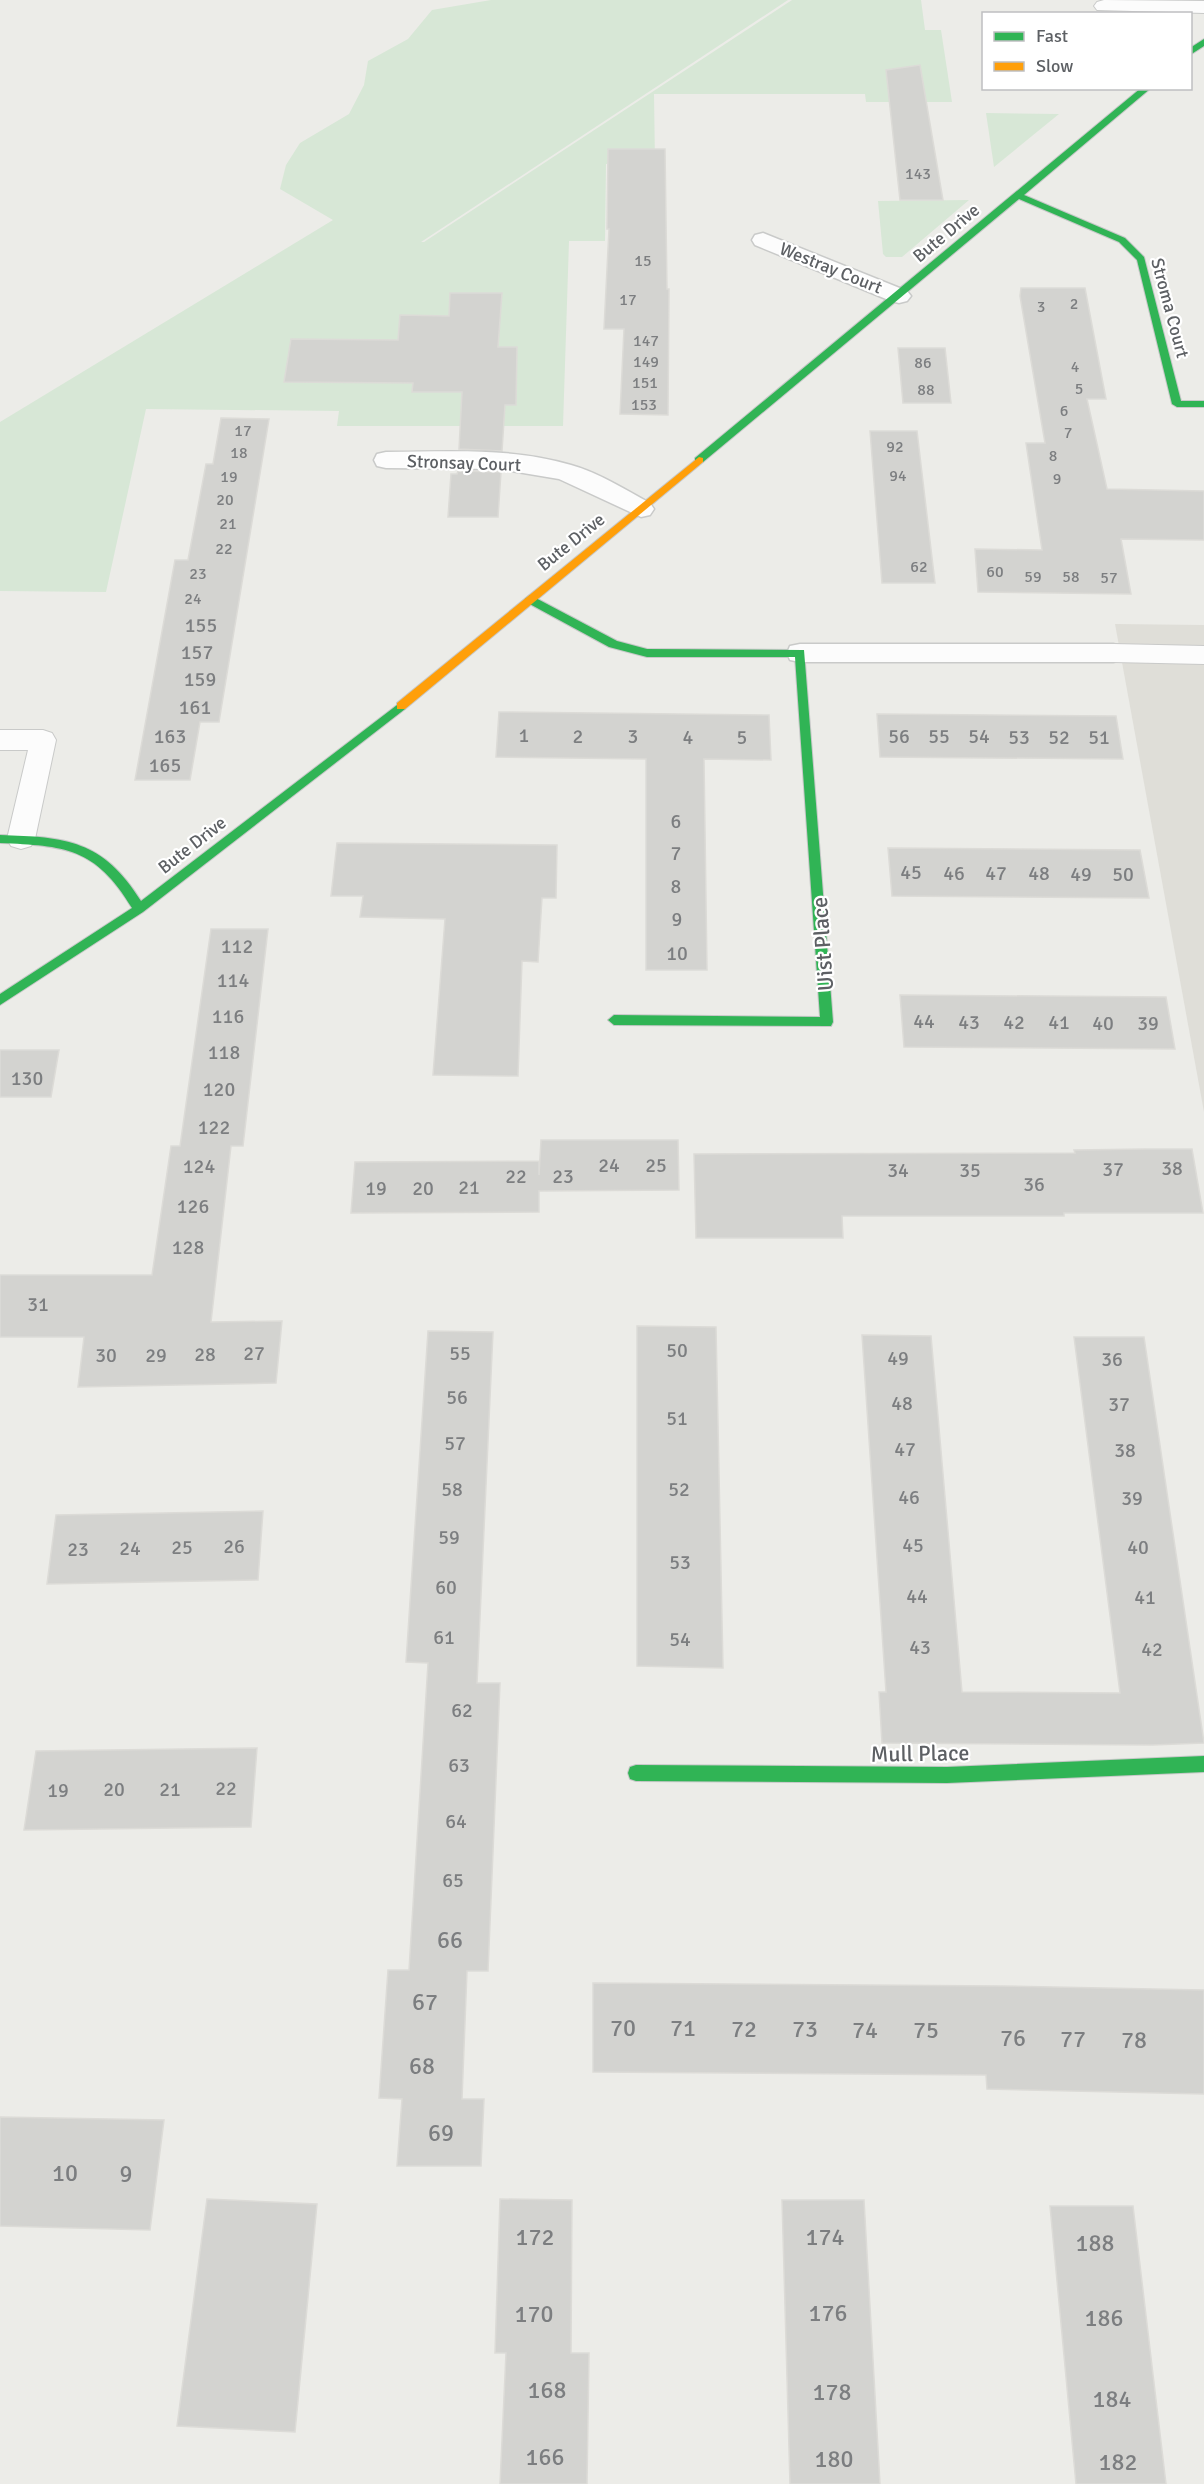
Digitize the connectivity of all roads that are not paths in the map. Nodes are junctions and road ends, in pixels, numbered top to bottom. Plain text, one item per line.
1 (1104, 6) dead end
2 (1204, 7) edge
3 (1204, 42) edge
4 (1192, 52) edge
5 (1146, 90) edge
6 (1019, 196) junction
7 (763, 240) dead end
8 (899, 296) junction
9 (1204, 404) edge
10 (386, 460) dead end
11 (641, 509) junction
12 (530, 599) junction
13 (800, 653) junction
14 (1113, 653) joint
15 (1204, 655) edge
16 (0, 740) edge
17 (10, 839) edge
18 (139, 909) junction
19 (0, 1000) edge
20 (614, 1020) dead end
21 (1204, 1764) edge
22 (636, 1773) dead end

1 - 2 lane
3 - 4 street
5 - 6 street, Bute Drive
6 - 8 street, Bute Drive
6 - 9 street, Stroma Court
7 - 8 street, Westray Court
8 - 11 street, Bute Drive
10 - 11 street, Stronsay Court
11 - 12 street, Bute Drive
12 - 13 street
12 - 18 street, Bute Drive
13 - 14 street
13 - 20 street, Uist Place
14 - 15 lane
16 - 17 lane
17 - 18 street
18 - 19 street, Bute Drive
21 - 22 street, Mull Place

